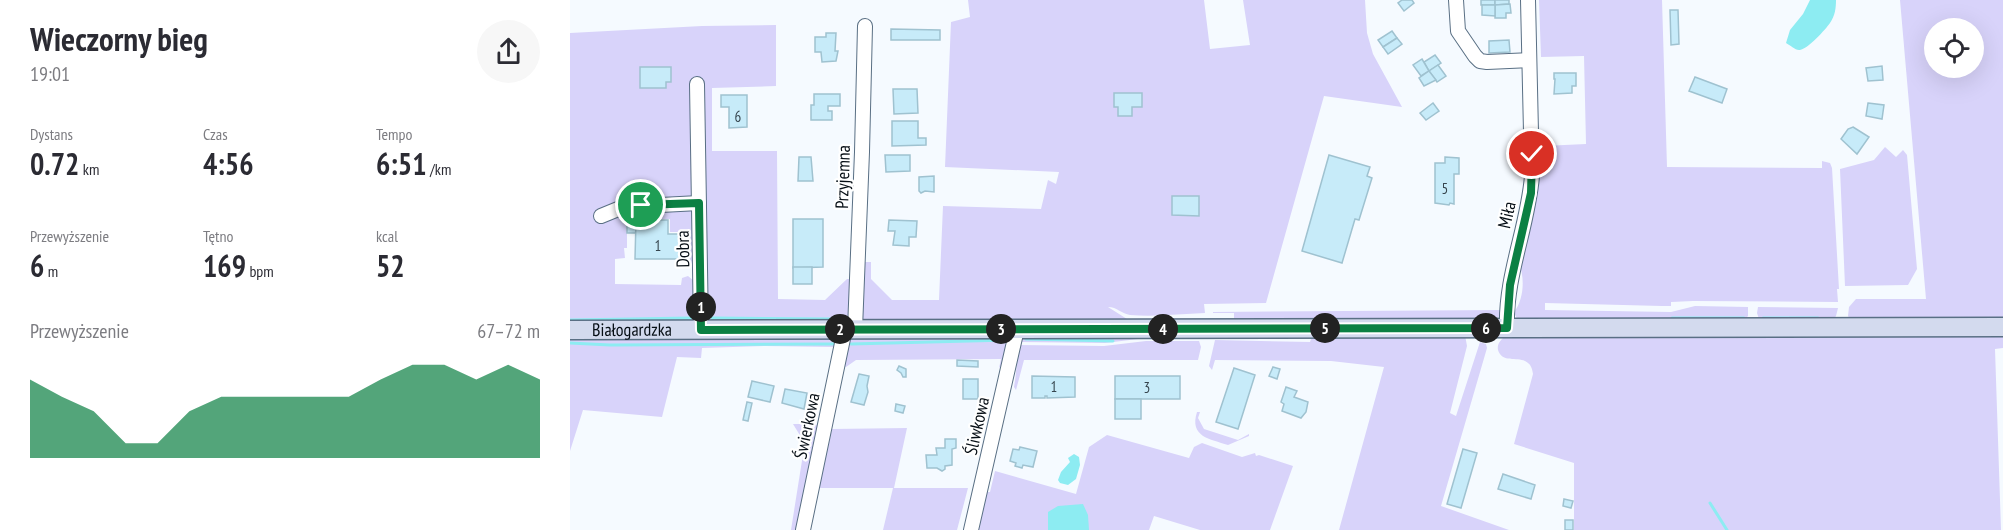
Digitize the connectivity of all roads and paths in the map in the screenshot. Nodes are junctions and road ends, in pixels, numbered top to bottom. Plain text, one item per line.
1 (1456, 0) edge
2 (1528, 0) edge
3 (865, 26) dead end
4 (1528, 60) junction
5 (697, 84) dead end
6 (699, 203) junction
7 (601, 216) dead end
8 (2003, 327) edge
9 (1507, 328) junction
10 (850, 329) junction
11 (1017, 329) junction
12 (570, 330) edge
13 (701, 330) junction
14 (803, 530) edge
15 (971, 530) edge

1 - 4 street
2 - 4 street, Miła
3 - 10 street, Przyjemna
4 - 9 street, Miła
5 - 6 street, Dobra
6 - 7 street, Dobra
6 - 13 street, Dobra
8 - 9 main road, Białogardzka
9 - 11 main road, Białogardzka
10 - 11 main road, Białogardzka
10 - 13 main road, Białogardzka
10 - 14 street, Świerkowa
11 - 15 street, Śliwkowa
12 - 13 main road, Białogardzka

